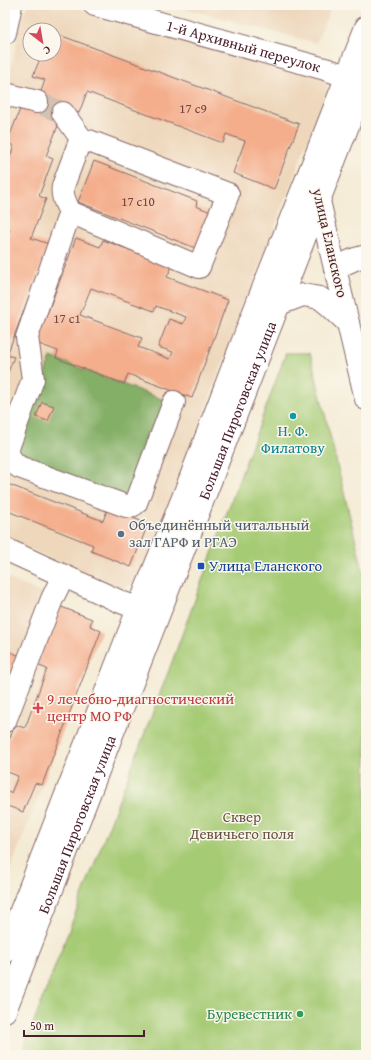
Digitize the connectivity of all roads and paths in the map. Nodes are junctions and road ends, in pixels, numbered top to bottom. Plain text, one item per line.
1 (10, 5) edge
2 (95, 5) edge
3 (131, 10) edge
4 (366, 27) edge
5 (5, 34) edge
6 (356, 78) edge
7 (5, 94) edge
8 (37, 102) tunnel mouth
9 (63, 113) tunnel mouth
10 (83, 141) junction
11 (313, 164) junction
12 (319, 201) junction
13 (70, 212) junction
14 (366, 256) edge
15 (335, 268) junction
16 (279, 304) junction
17 (348, 323) junction
18 (366, 399) edge
19 (174, 402) dead end
20 (7, 448) edge
21 (5, 549) edge
22 (63, 576) junction
23 (138, 609) junction
24 (158, 617) junction
25 (5, 721) edge
26 (5, 952) edge
27 (5, 1011) edge

1 - 5 main road
2 - 3 main road, 1-й Архивный переулок
3 - 6 main road, 1-й Архивный переулок
4 - 6 main road, Большая Пироговская улица
6 - 11 main road, Большая Пироговская улица
6 - 12 main road, Большая Пироговская улица
7 - 8 main road
9 - 10 main road
10 - 13 main road
10 - 13 main road
11 - 12 main road, улица Еланского
11 - 23 main road, Большая Пироговская улица
12 - 15 main road, улица Еланского
12 - 16 main road, Большая Пироговская улица
13 - 20 main road
14 - 15 main road
15 - 17 main road, улица Еланского
16 - 17 main road, улица Еланского
16 - 24 main road, Большая Пироговская улица
17 - 18 main road, улица Еланского
19 - 20 main road
21 - 22 main road
22 - 23 main road
22 - 25 main road
23 - 24 main road
23 - 26 main road, Большая Пироговская улица
24 - 27 main road, Большая Пироговская улица

